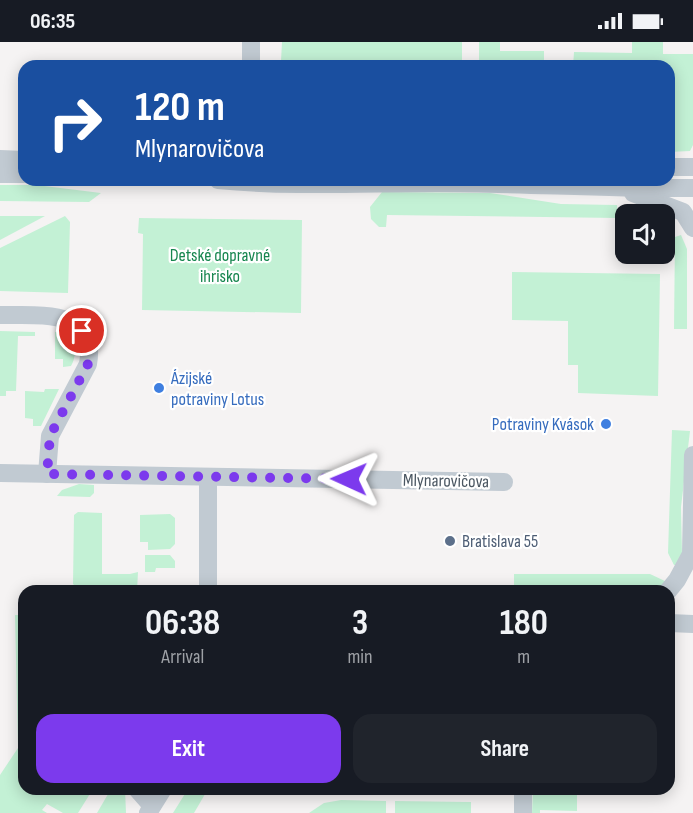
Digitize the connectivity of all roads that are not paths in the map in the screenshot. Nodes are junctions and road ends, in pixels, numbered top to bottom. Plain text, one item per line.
1 (251, 42) edge
2 (251, 60) edge
3 (0, 159) edge
4 (18, 159) edge
5 (675, 167) edge
6 (693, 167) edge
7 (0, 174) edge
8 (18, 174) edge
9 (530, 186) edge
10 (693, 188) edge
11 (623, 189) junction
12 (693, 228) edge
13 (0, 315) edge
14 (693, 455) edge
15 (0, 473) edge
16 (47, 474) junction
17 (208, 477) junction
18 (504, 482) dead end
19 (692, 556) edge
20 (208, 585) edge
21 (673, 585) edge
22 (675, 623) edge
23 (693, 624) edge
24 (141, 795) edge
25 (159, 795) edge
26 (523, 795) edge
27 (150, 810) edge
28 (523, 813) edge

1 - 2 street
3 - 4 street
5 - 6 street
7 - 8 street
9 - 11 street
10 - 11 street
11 - 12 street
13 - 16 street
14 - 19 street
15 - 16 street, Mlynarovičova
16 - 17 street, Mlynarovičova
17 - 18 street, Mlynarovičova
17 - 20 street
19 - 21 street
22 - 23 street
24 - 27 street
25 - 27 street
26 - 28 street

